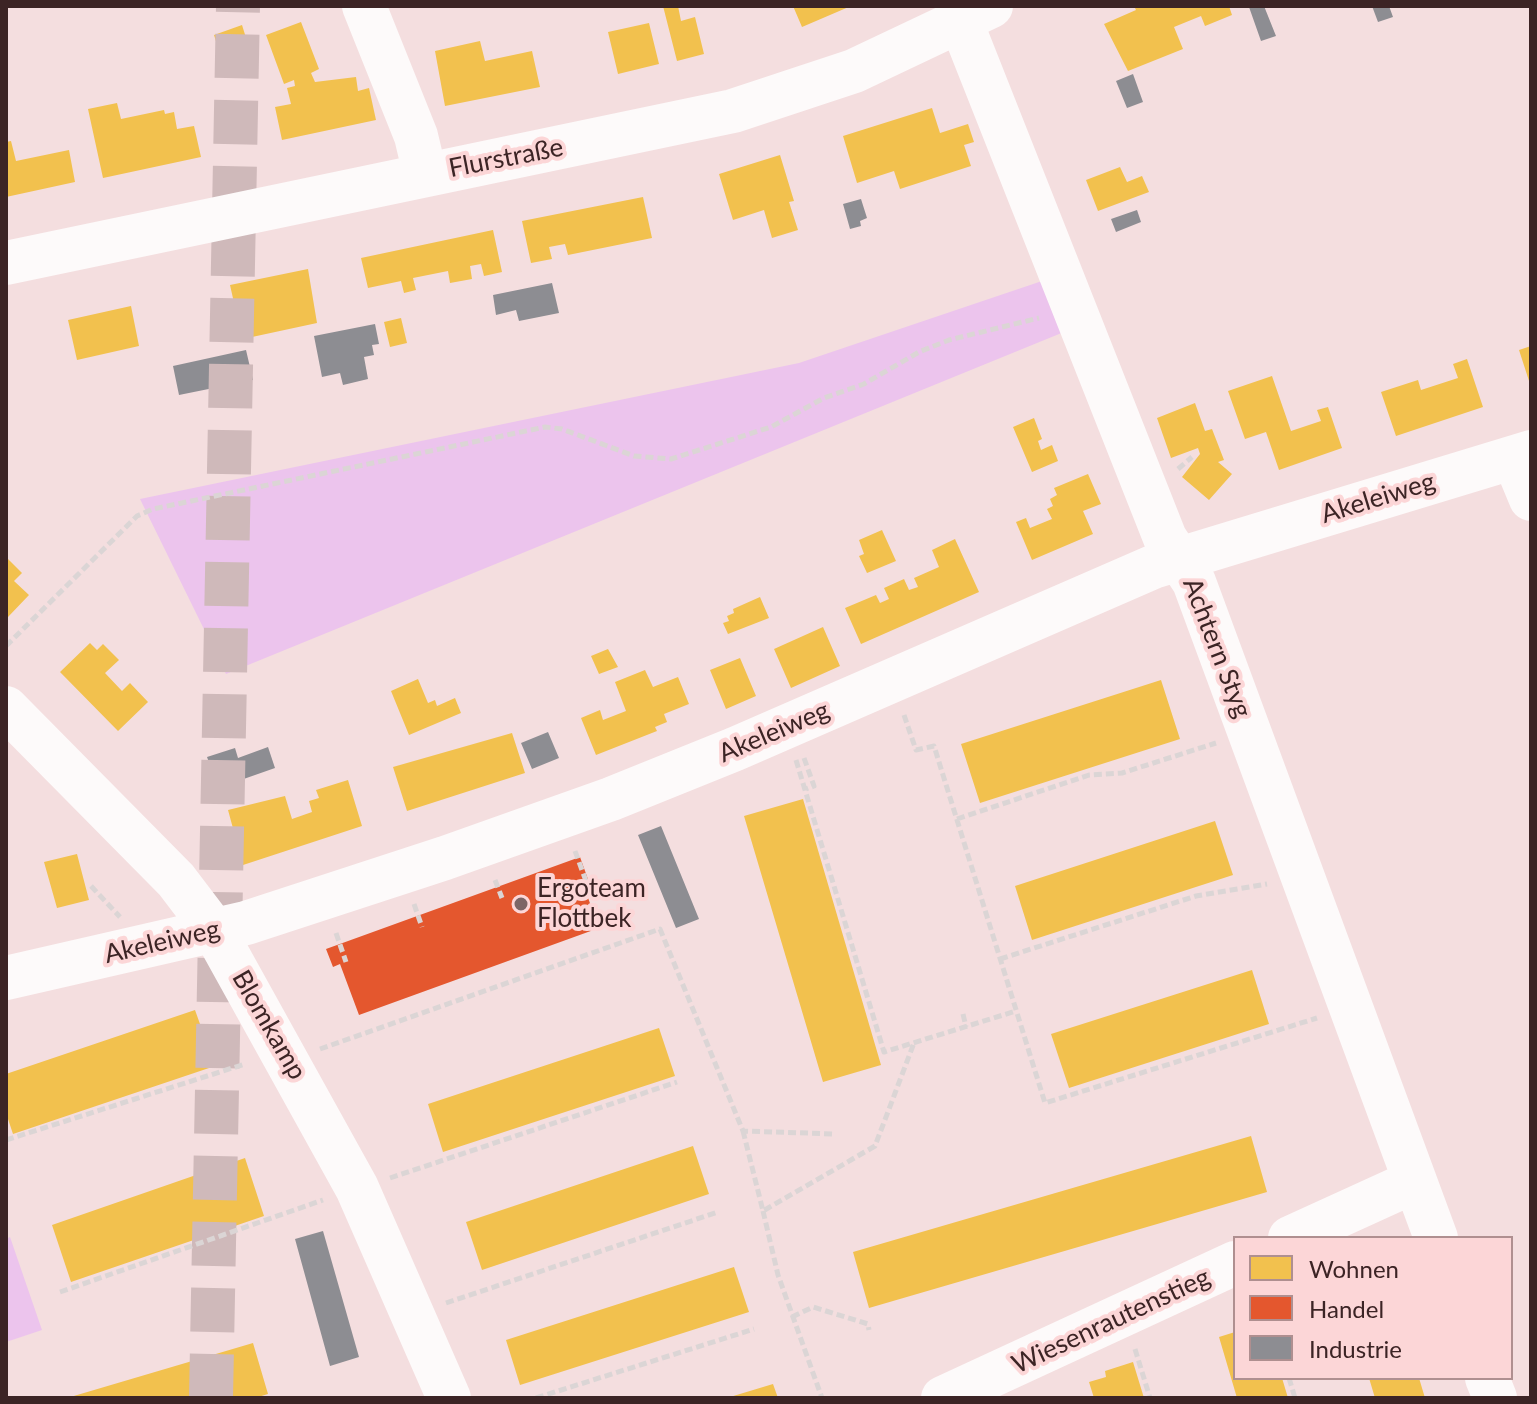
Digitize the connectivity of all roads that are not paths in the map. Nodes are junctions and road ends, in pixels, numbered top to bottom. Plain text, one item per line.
1 (364, 6) edge
2 (976, 14) edge
3 (425, 174) junction
4 (6, 263) edge
5 (1522, 455) edge
6 (1531, 499) edge
7 (1179, 558) junction
8 (6, 708) edge
9 (214, 930) junction
10 (6, 978) edge
11 (1415, 1181) junction
12 (1294, 1236) edge
13 (1435, 1236) edge
14 (1233, 1264) edge
15 (449, 1398) edge
16 (943, 1398) edge

1 - 3 street
2 - 3 street, Flurstraße
2 - 7 street, Achtern Styg
3 - 4 street, Flurstraße
5 - 6 street
5 - 7 street, Akeleiweg
7 - 9 street, Akeleiweg
7 - 11 street, Achtern Styg
8 - 9 street, Blomkamp
9 - 10 street, Akeleiweg
9 - 15 street, Blomkamp
11 - 12 street
11 - 13 street, Achtern Styg
14 - 16 street, Wiesenrautenstieg

